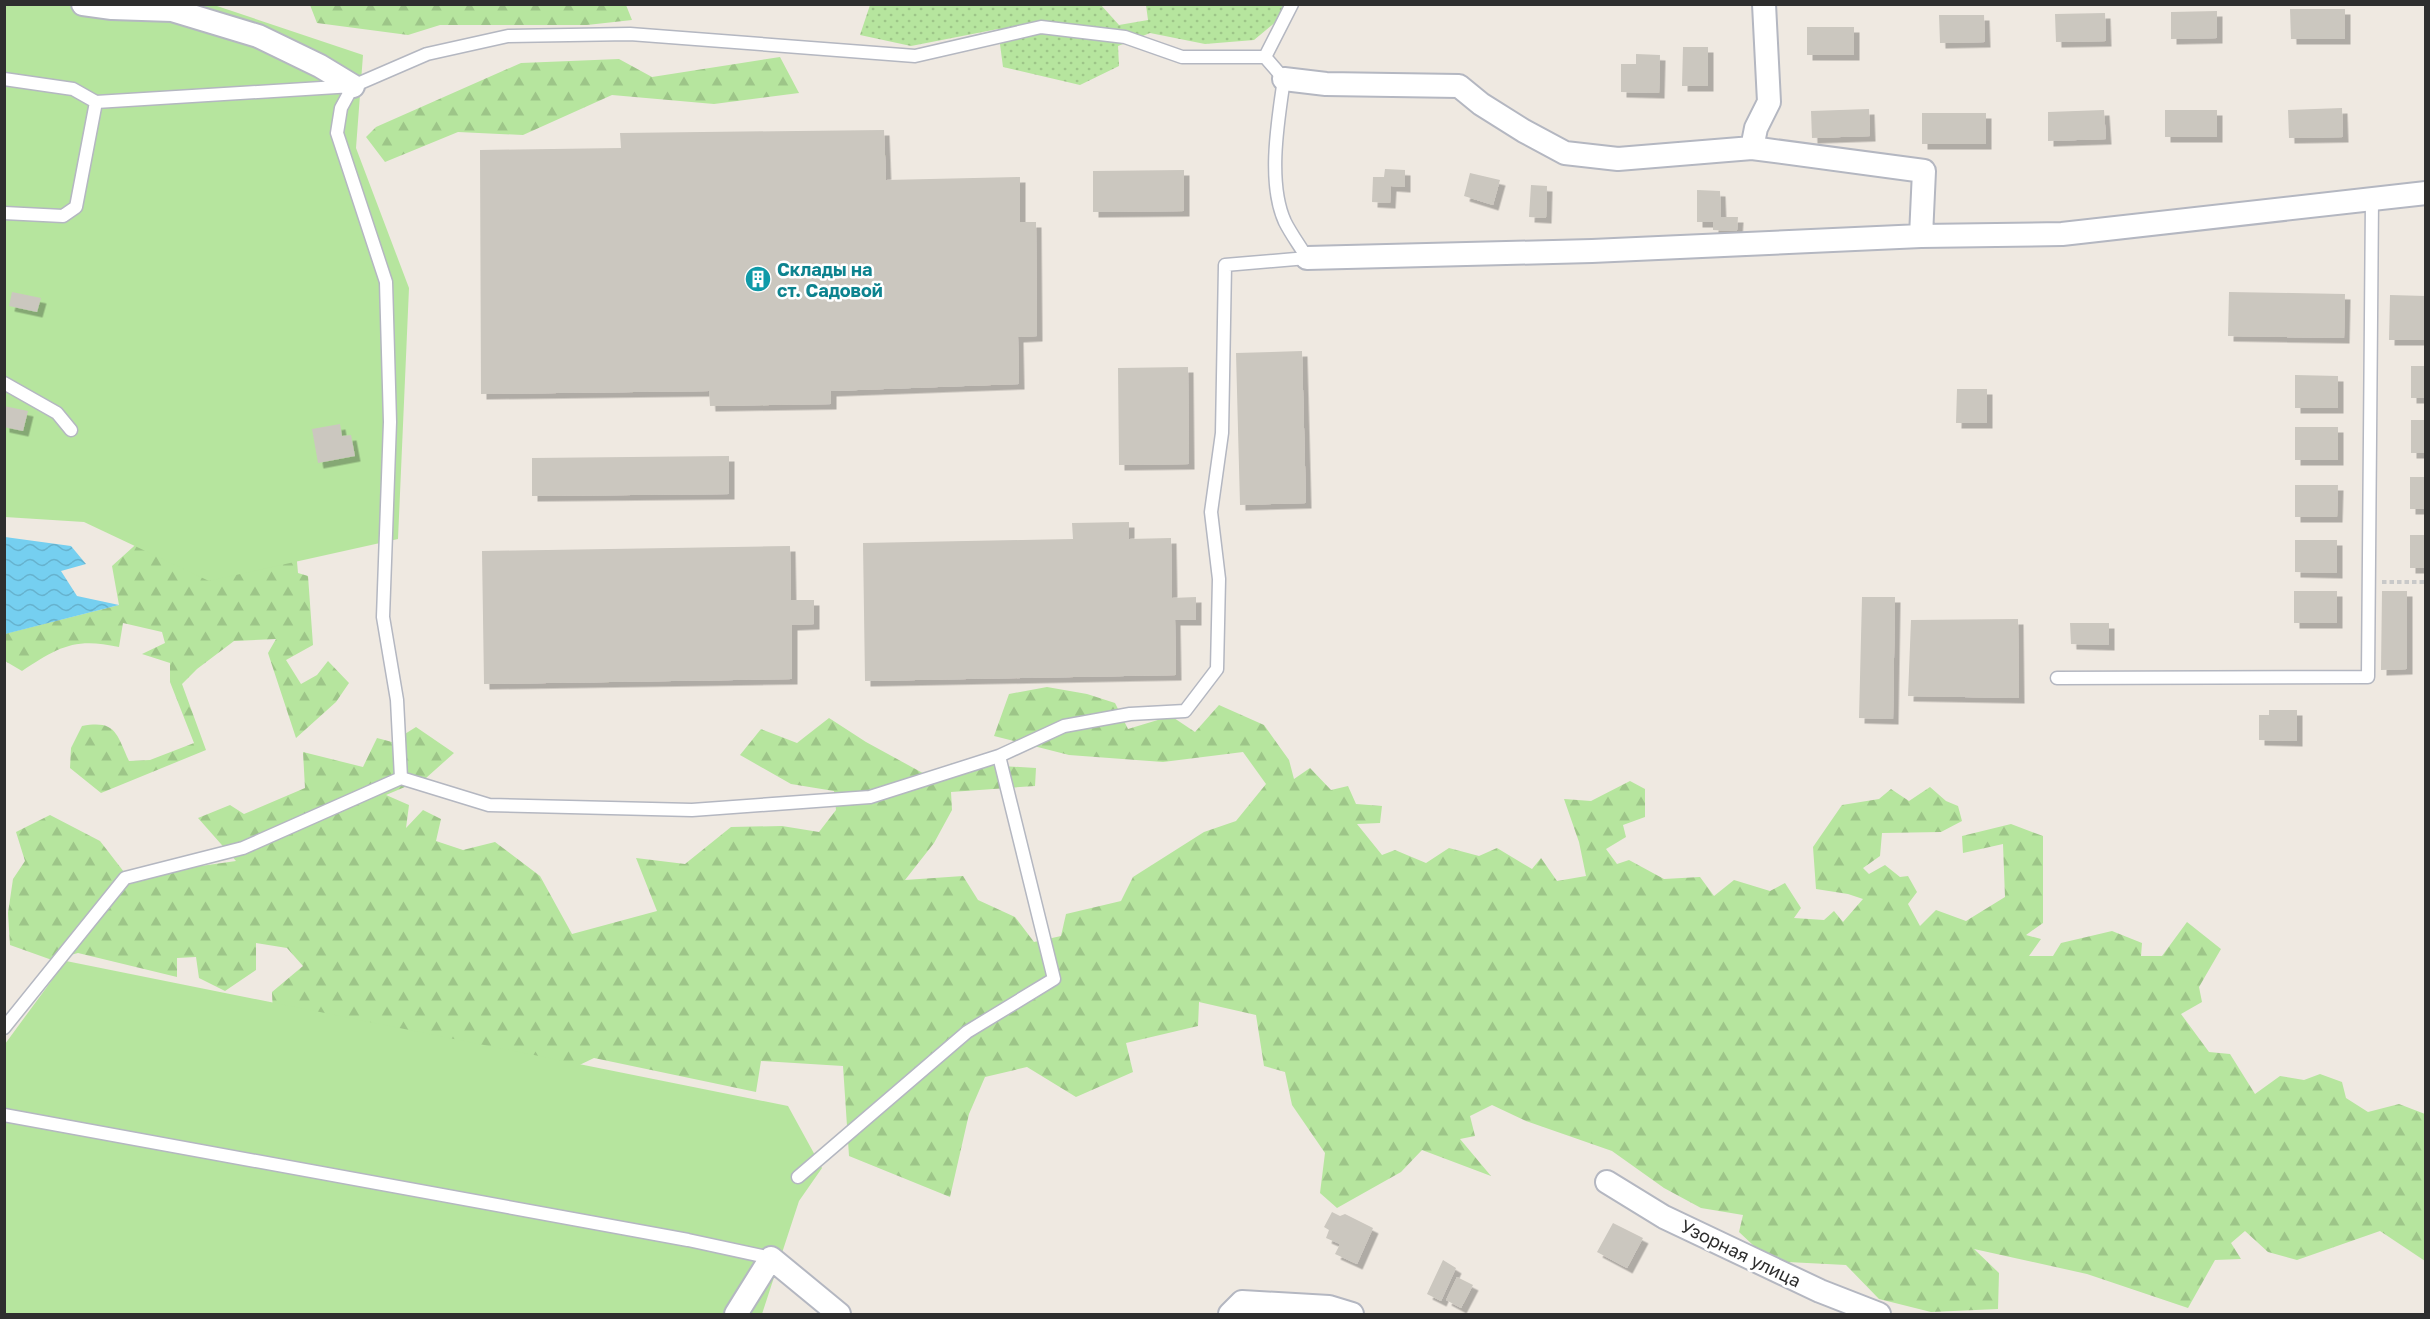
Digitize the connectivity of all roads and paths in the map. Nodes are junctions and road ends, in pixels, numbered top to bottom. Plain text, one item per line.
1 (83, 4) edge
2 (1292, 4) edge
3 (1764, 4) edge
4 (1265, 57) junction
5 (4, 79) edge
6 (1284, 79) junction
7 (353, 86) junction
8 (96, 102) junction
9 (1752, 148) junction
10 (2426, 193) edge
11 (2372, 199) junction
12 (4, 213) edge
13 (1921, 236) junction
14 (1307, 258) junction
15 (4, 383) edge
16 (71, 430) dead end
17 (2369, 581) junction
18 (2426, 582) edge
19 (2056, 678) dead end
20 (999, 756) junction
21 (402, 778) junction
22 (4, 1028) edge
23 (4, 1115) edge
24 (798, 1177) dead end
25 (1607, 1182) dead end
26 (771, 1258) junction
27 (736, 1314) edge
28 (839, 1314) edge
29 (1230, 1314) edge
30 (1352, 1314) edge
31 (1879, 1314) edge

1 - 7 street
2 - 4 lane
3 - 9 street
4 - 6 lane
4 - 7 lane
5 - 8 lane
6 - 9 street
6 - 14 lane
7 - 8 lane
7 - 21 lane
8 - 12 lane
9 - 13 street
10 - 11 street
11 - 13 street
11 - 17 lane
13 - 14 street
14 - 20 lane
15 - 16 lane
17 - 18 path
17 - 19 lane
20 - 21 lane
20 - 24 lane
21 - 22 lane
23 - 26 lane
25 - 31 street, Узорная улица
26 - 27 street
26 - 28 street
29 - 30 street

